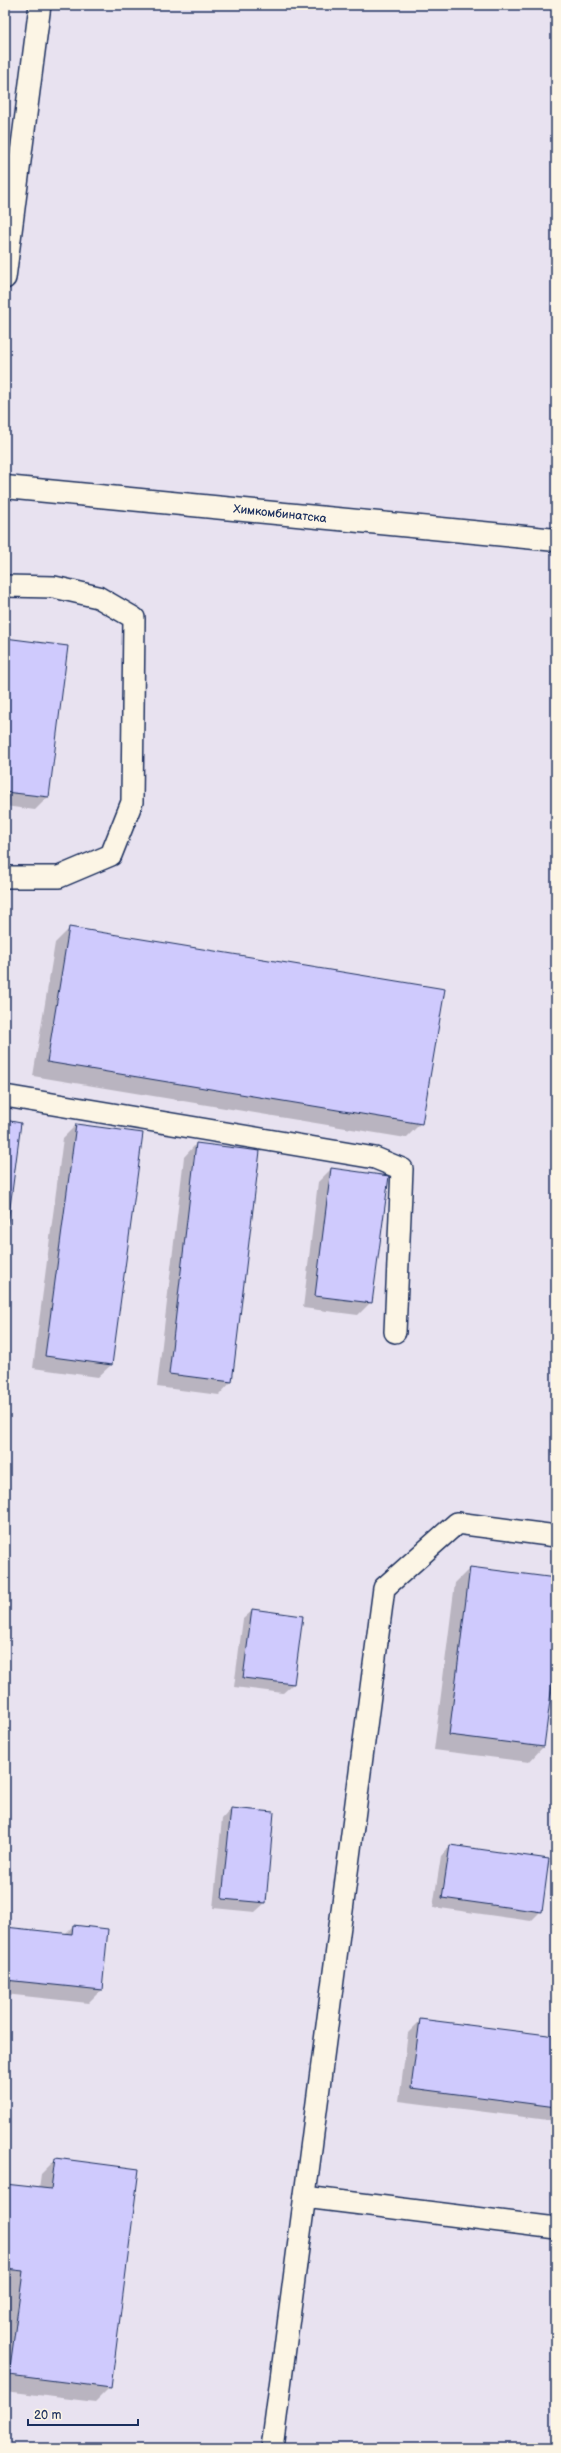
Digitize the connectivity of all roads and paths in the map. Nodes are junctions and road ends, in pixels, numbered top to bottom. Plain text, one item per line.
1 (40, 5) edge
2 (5, 278) edge
3 (5, 487) edge
4 (556, 540) edge
5 (5, 586) edge
6 (5, 877) edge
7 (5, 1096) edge
8 (396, 1332) dead end
9 (556, 1536) edge
10 (305, 2197) junction
11 (556, 2228) edge
12 (272, 2448) edge

1 - 2 lane
3 - 4 street, Химкомбинатска
5 - 6 lane
7 - 8 lane
9 - 10 lane
10 - 11 lane
10 - 12 lane

